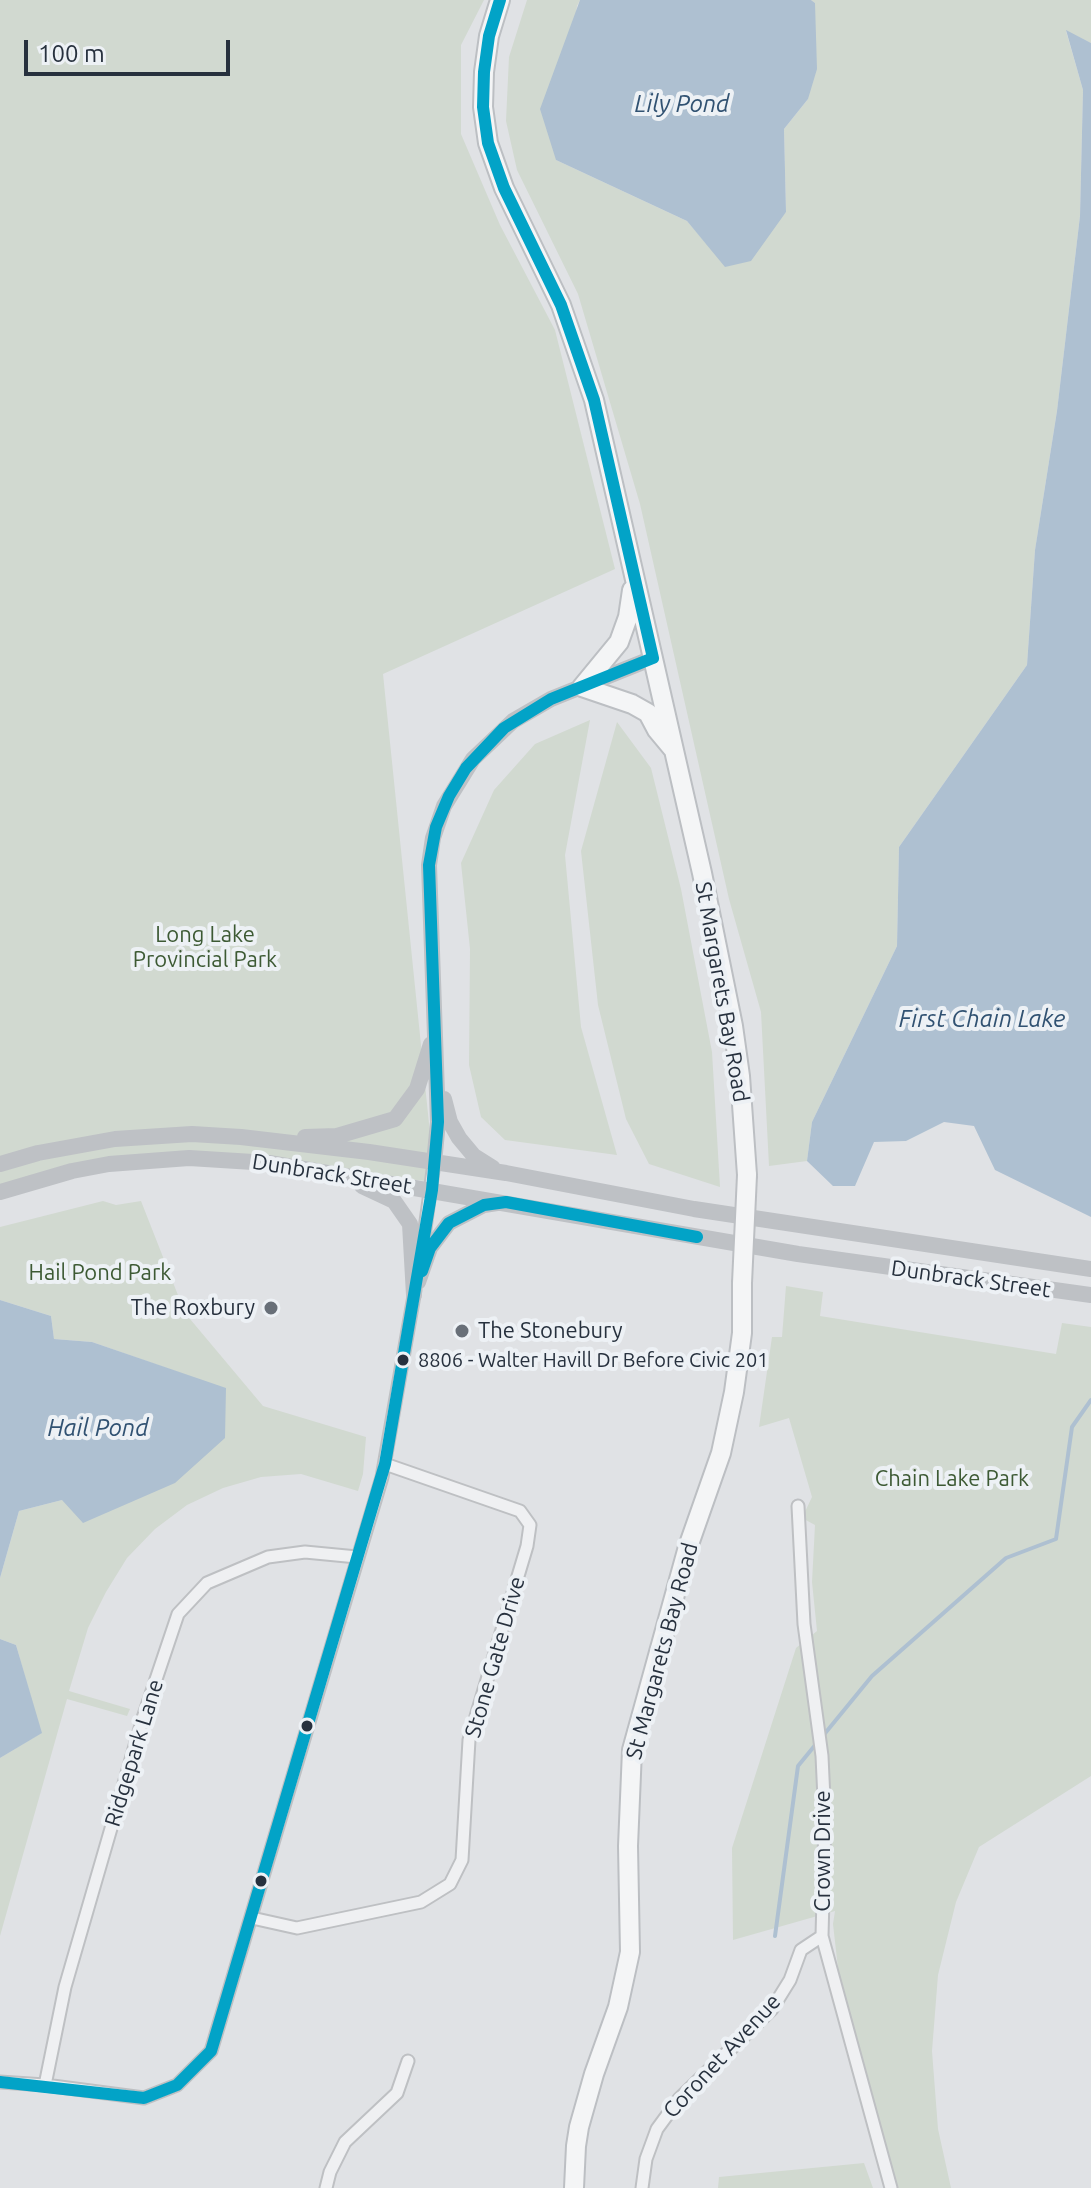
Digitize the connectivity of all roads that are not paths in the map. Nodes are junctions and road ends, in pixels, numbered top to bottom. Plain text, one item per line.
1 (500, 0) edge
2 (632, 575) junction
3 (653, 658) junction
4 (582, 687) junction
5 (674, 751) junction
6 (435, 1029) junction
7 (276, 1140) junction
8 (434, 1163) junction
9 (0, 1164) edge
10 (506, 1173) junction
11 (331, 1174) junction
12 (432, 1190) junction
13 (0, 1192) edge
14 (510, 1202) junction
15 (1091, 1269) edge
16 (414, 1295) junction
17 (1091, 1295) edge
18 (385, 1464) junction
19 (798, 1506) dead end
20 (357, 1557) junction
21 (252, 1918) junction
22 (822, 1936) junction
23 (408, 2061) dead end
24 (0, 2082) edge
25 (45, 2085) junction
26 (326, 2188) edge
27 (574, 2188) edge
28 (642, 2188) edge
29 (891, 2188) edge

1 - 2 main road, St Margarets Bay Road
2 - 3 main road, St Margarets Bay Road
2 - 4 main road
3 - 4 main road
3 - 5 main road, St Margarets Bay Road
4 - 5 main road
4 - 6 main road
5 - 27 main road, St Margarets Bay Road, bridge
6 - 7 main road
6 - 8 main road
6 - 10 main road
7 - 8 main road, Dunbrack Street
7 - 9 main road, Dunbrack Street
8 - 10 main road, Dunbrack Street
8 - 12 street
10 - 15 main road, Dunbrack Street
11 - 12 main road, Dunbrack Street
11 - 13 main road, Dunbrack Street
11 - 16 main road
12 - 14 main road, Dunbrack Street
12 - 16 street
14 - 16 main road
14 - 17 main road, Dunbrack Street
16 - 18 street
18 - 20 street
18 - 21 street, Stone Gate Drive
19 - 22 street, Crown Drive
20 - 21 street
20 - 25 street, Ridgepark Lane
21 - 25 street
22 - 28 street, Coronet Avenue
22 - 29 street, Crown Drive
23 - 26 street
24 - 25 street

